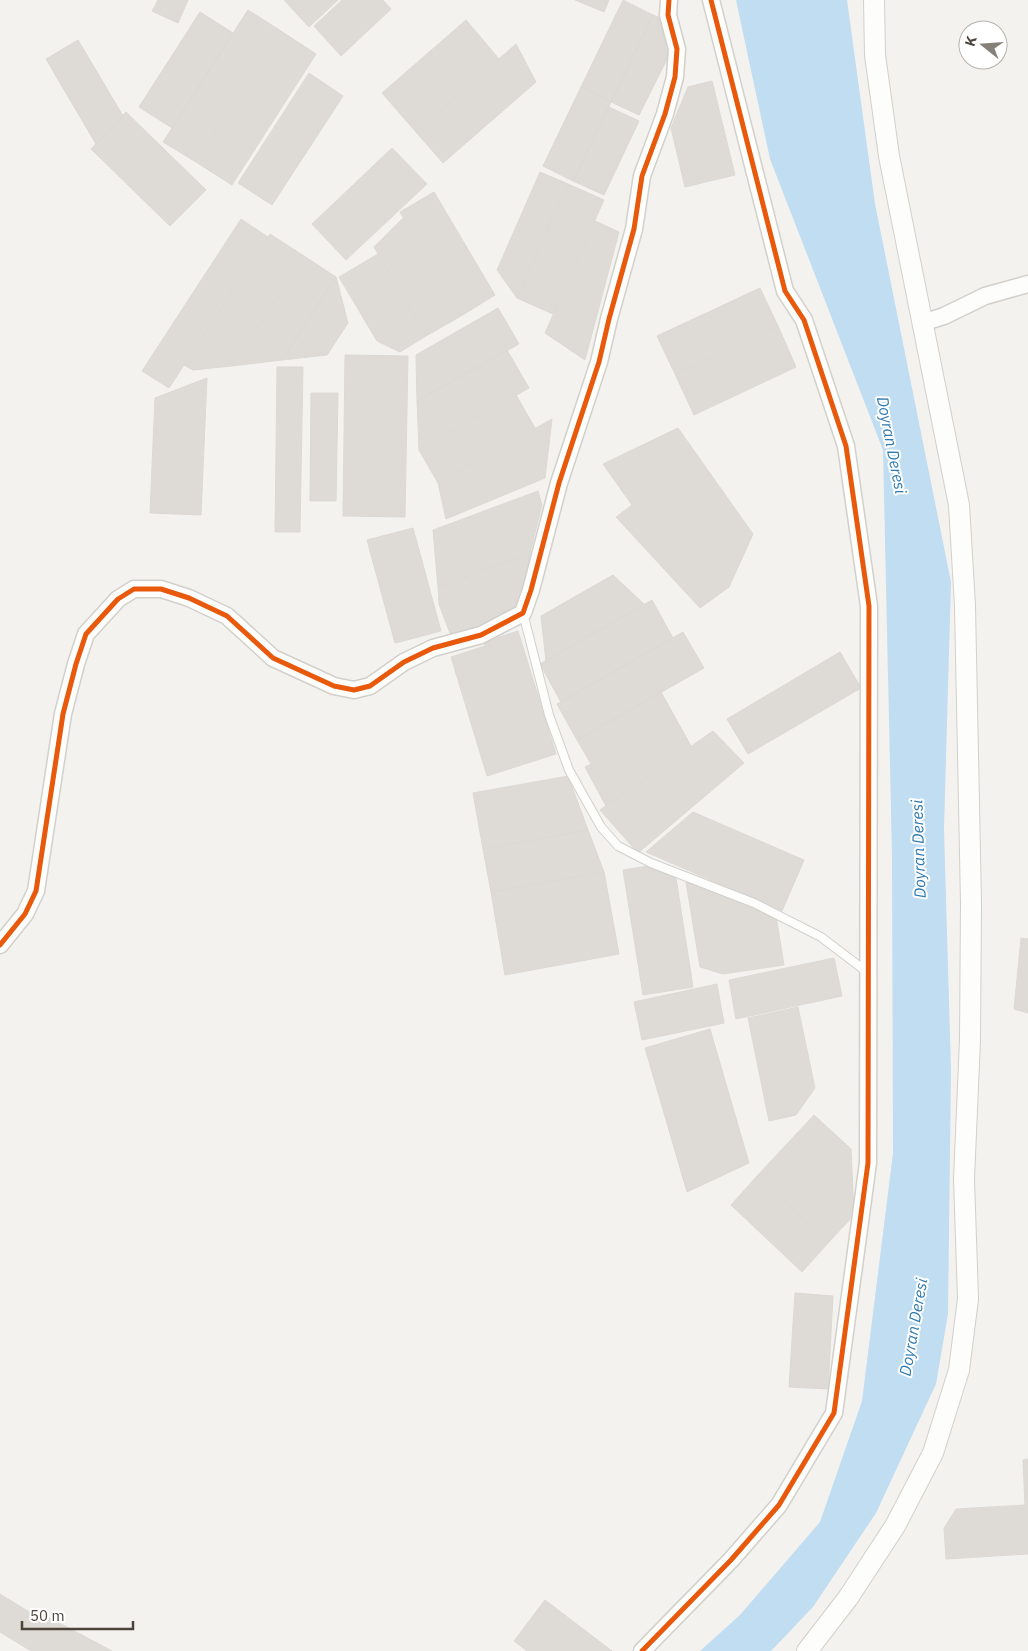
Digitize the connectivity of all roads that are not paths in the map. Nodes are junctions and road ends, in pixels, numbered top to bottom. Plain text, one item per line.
1 (669, 0) edge
2 (711, 0) edge
3 (874, 0) edge
4 (1028, 284) edge
5 (922, 323) junction
6 (523, 613) junction
7 (0, 945) edge
8 (868, 973) junction
9 (642, 1651) edge
10 (807, 1651) edge

1 - 6 street
2 - 8 street
3 - 5 street
4 - 5 street
5 - 10 street
6 - 7 street
6 - 8 lane
8 - 9 street

